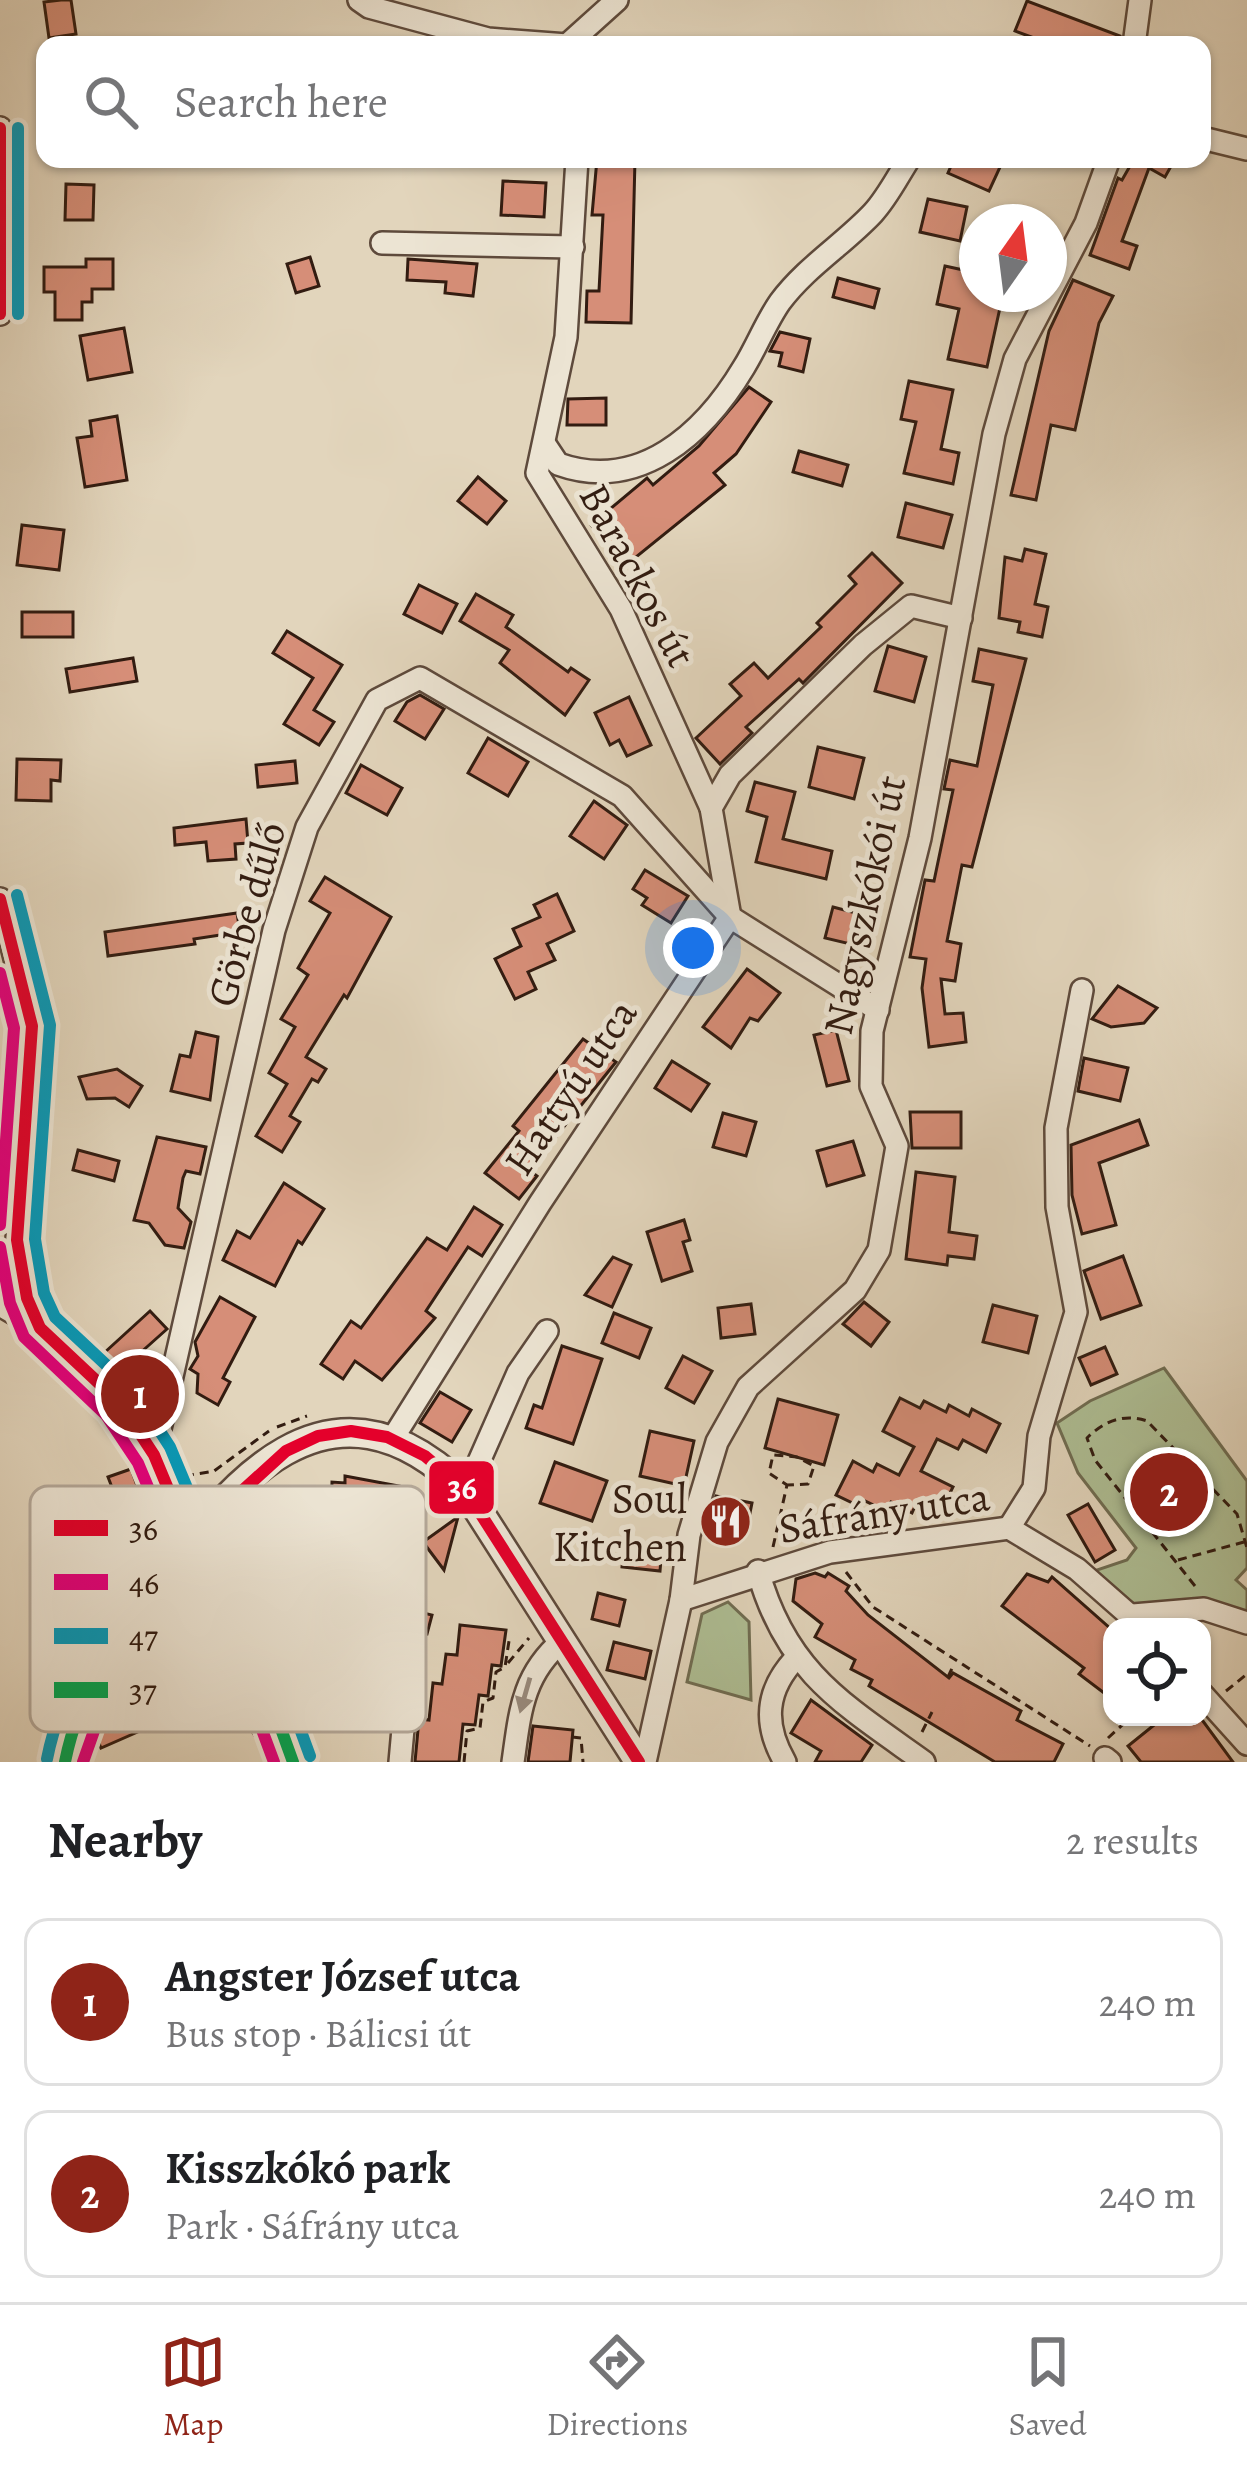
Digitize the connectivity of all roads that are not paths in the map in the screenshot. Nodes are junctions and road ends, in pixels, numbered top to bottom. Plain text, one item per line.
1 (359, 0) edge
2 (617, 0) edge
3 (1140, 0) edge
4 (477, 36) edge
5 (577, 36) edge
6 (1135, 36) edge
7 (0, 128) edge
8 (1211, 140) edge
9 (1247, 149) edge
10 (577, 168) edge
11 (903, 168) edge
12 (1106, 168) edge
13 (382, 243) dead end
14 (573, 247) junction
15 (0, 314) edge
16 (546, 446) junction
17 (961, 618) junction
18 (711, 808) junction
19 (0, 898) edge
20 (730, 917) junction
21 (1082, 990) dead end
22 (878, 1010) junction
23 (0, 1305) edge
24 (40, 1328) junction
25 (548, 1331) dead end
26 (393, 1438) junction
27 (156, 1449) junction
28 (170, 1486) edge
29 (239, 1486) edge
30 (466, 1491) junction
31 (1009, 1528) junction
32 (758, 1571) junction
33 (681, 1600) junction
34 (1134, 1618) edge
35 (1154, 1618) edge
36 (1247, 1623) edge
37 (557, 1645) junction
38 (796, 1657) junction
39 (1211, 1704) edge
40 (71, 1732) edge
41 (282, 1732) edge
42 (403, 1732) edge
43 (1247, 1744) edge
44 (918, 1757) edge
45 (65, 1762) edge
46 (293, 1762) edge
47 (400, 1762) edge
48 (513, 1762) edge
49 (642, 1762) edge
50 (785, 1762) edge

1 - 4 street
2 - 5 street
3 - 6 street
7 - 15 street
8 - 9 street
10 - 14 street, Barackos út
11 - 16 street
12 - 17 street, Nagyszkókói út
13 - 14 street
14 - 16 street, Barackos út
16 - 18 street, Barackos út
17 - 18 street
17 - 22 street, Nagyszkókói út
18 - 20 street
19 - 24 street
20 - 22 street
20 - 26 street, Hattyú utca
20 - 27 street, Görbe dűlő
21 - 31 street
22 - 33 street, Nagyszkókói út
23 - 24 street
24 - 27 street
25 - 30 street
26 - 29 street
26 - 30 street
27 - 28 street
30 - 37 street
31 - 32 street, Sáfrány utca
31 - 34 street, Sáfrány utca
32 - 33 street, Sáfrány utca
32 - 38 street
33 - 49 street, Nagyszkókói út
35 - 36 street
37 -> 48 street
37 - 49 street
38 - 44 street
38 - 50 street
39 - 43 street
40 - 45 street
41 - 46 street
42 - 47 street

